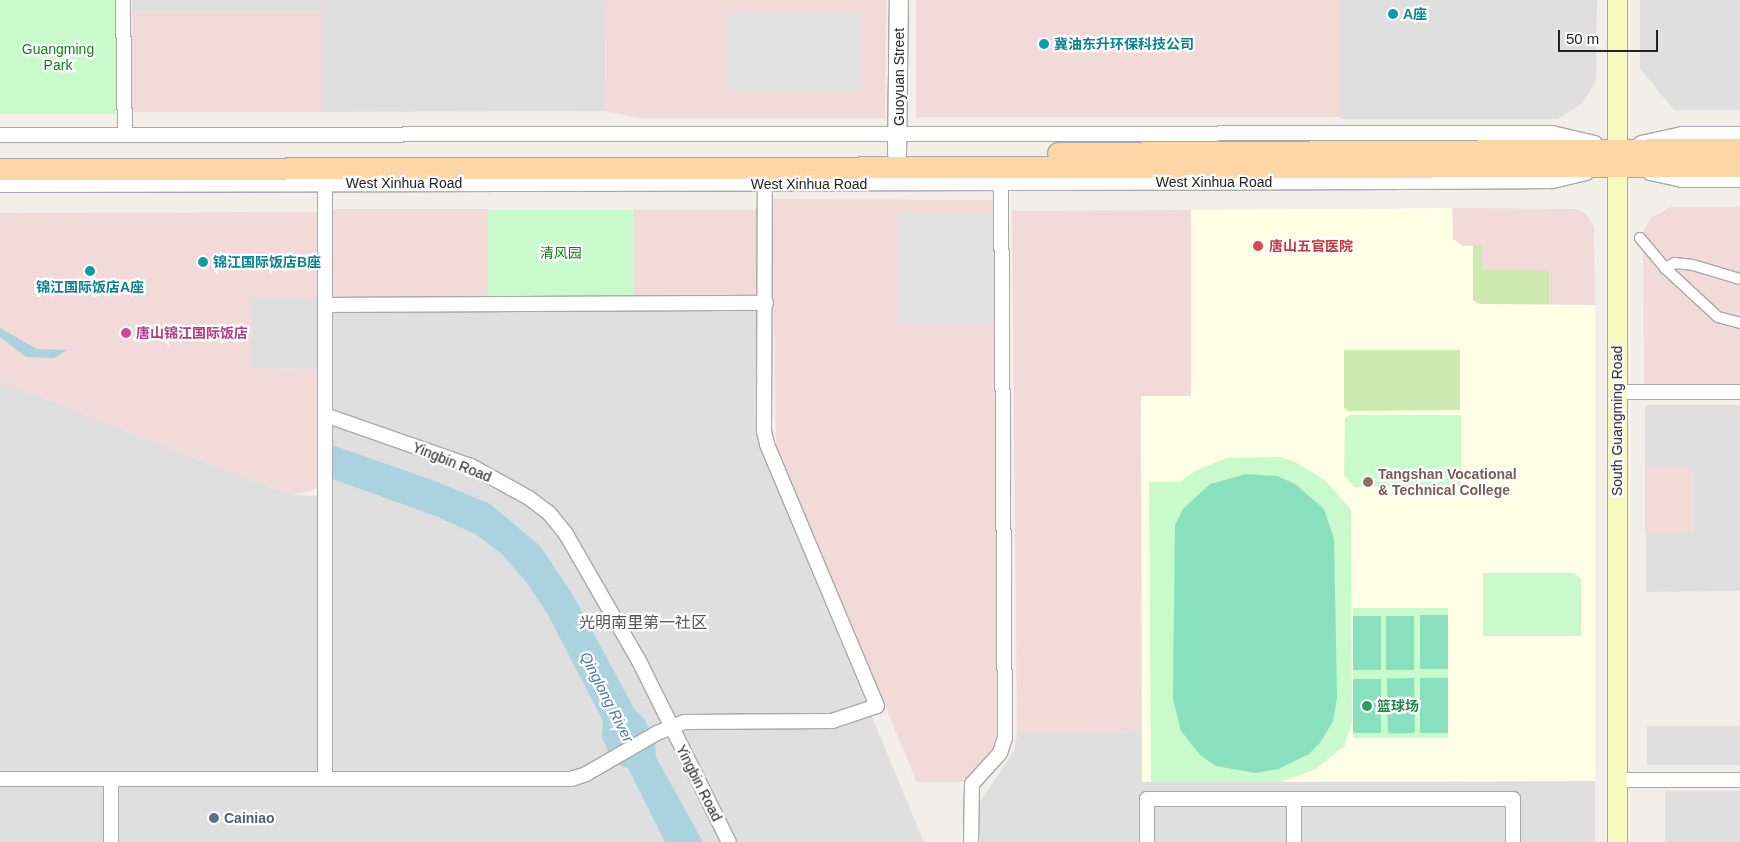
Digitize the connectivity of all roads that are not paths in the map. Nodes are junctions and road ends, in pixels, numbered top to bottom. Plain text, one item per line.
1 (123, 0) edge
2 (899, 0) edge
3 (1617, 0) edge
4 (898, 133) junction
5 (1740, 134) edge
6 (0, 135) edge
7 (125, 135) junction
8 (1740, 149) edge
9 (897, 154) junction
10 (0, 155) edge
11 (1616, 157) junction
12 (1740, 166) edge
13 (0, 169) edge
14 (54, 169) junction
15 (1740, 180) edge
16 (325, 183) junction
17 (1001, 183) junction
18 (765, 184) junction
19 (0, 185) edge
20 (26, 185) junction
21 (1640, 238) dead end
22 (1665, 268) junction
23 (1740, 279) edge
24 (766, 303) junction
25 (325, 305) junction
26 (1740, 323) edge
27 (1616, 392) junction
28 (1740, 392) edge
29 (325, 422) junction
30 (670, 726) junction
31 (325, 777) junction
32 (111, 778) junction
33 (0, 779) edge
34 (1617, 780) junction
35 (1740, 780) edge
36 (1294, 799) junction
37 (111, 842) edge
38 (729, 842) edge
39 (971, 842) edge
40 (1147, 842) edge
41 (1294, 842) edge
42 (1513, 842) edge
43 (1617, 842) edge

1 - 7 street
2 - 4 street, Guoyuan Street
3 - 11 main road, South Guangming Road
4 - 7 street, West Xinhua Road
4 - 9 street, Guoyuan Street
4 - 11 street, West Xinhua Road
5 - 11 street, West Xinhua Road
6 - 7 street, West Xinhua Road
8 - 11 main road, West Xinhua Road
9 - 10 main road, West Xinhua Road
9 - 11 main road, West Xinhua Road
11 - 12 main road, West Xinhua Road
11 - 14 main road, West Xinhua Road
11 - 15 street, West Xinhua Road
11 - 17 street, West Xinhua Road
11 - 27 main road, South Guangming Road
13 - 14 main road, West Xinhua Road
14 - 20 street
16 - 18 street, West Xinhua Road
16 - 20 street, West Xinhua Road
16 - 25 street
17 - 18 street, West Xinhua Road
17 - 39 street
18 - 24 street
19 - 20 street, West Xinhua Road
21 - 22 street
22 - 23 street
22 - 26 street
24 - 25 street
24 - 30 street
25 - 29 street
27 - 28 street
27 - 34 main road, South Guangming Road
29 - 30 street, Yingbin Road
29 - 31 street
30 - 31 street
30 - 38 street, Yingbin Road
31 - 32 street
32 - 33 street
32 - 37 street
34 - 35 street
34 - 43 main road, South Guangming Road
36 - 40 street
36 - 41 street
36 - 42 street

